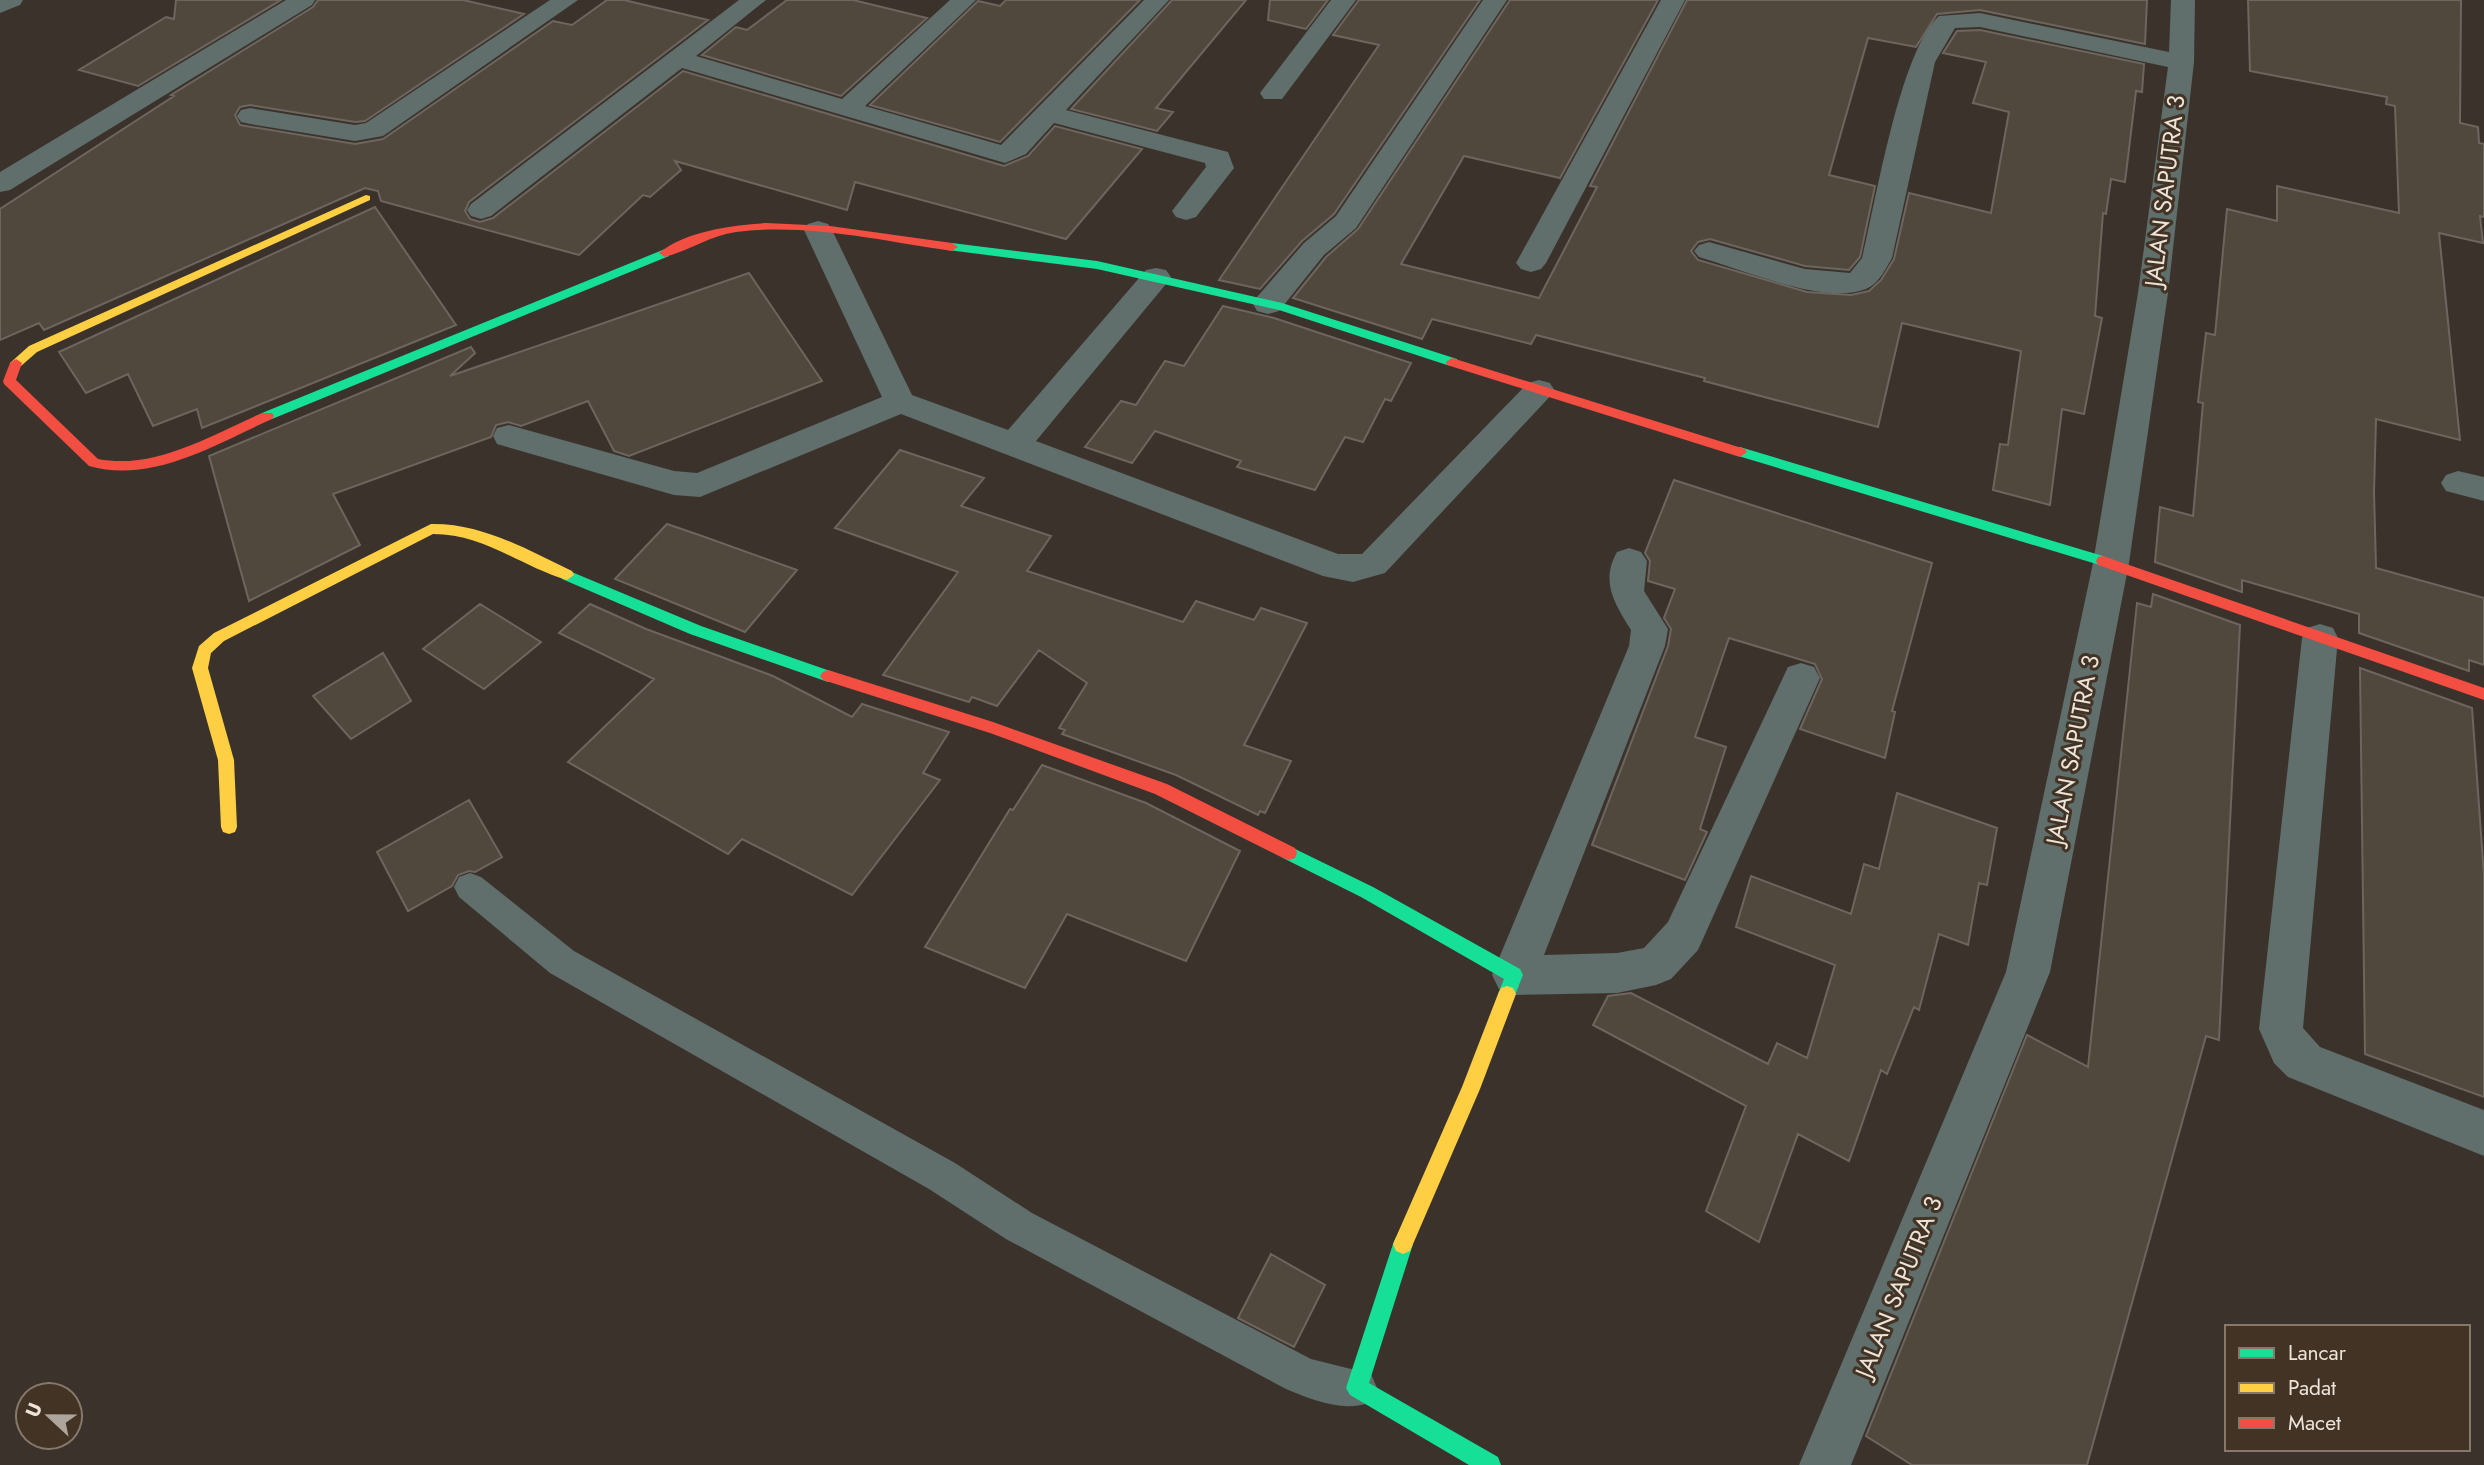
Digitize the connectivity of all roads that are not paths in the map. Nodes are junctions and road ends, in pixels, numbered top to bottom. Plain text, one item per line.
1 (12, 0) edge
2 (303, 0) edge
3 (566, 0) edge
4 (754, 0) edge
5 (964, 0) edge
6 (1157, 0) edge
7 (1344, 0) edge
8 (1495, 0) edge
9 (1673, 0) edge
10 (2182, 0) edge
11 (0, 6) edge
12 (678, 59) junction
13 (2181, 62) junction
14 (1273, 93) dead end
15 (847, 108) junction
16 (1049, 114) junction
17 (250, 116) dead end
18 (0, 184) edge
19 (366, 198) dead end
20 (481, 210) dead end
21 (1186, 211) dead end
22 (818, 230) junction
23 (1709, 251) dead end
24 (1531, 263) dead end
25 (1156, 277) junction
26 (1268, 304) junction
27 (1539, 391) junction
28 (900, 402) junction
29 (509, 436) dead end
30 (1013, 445) junction
31 (1629, 561) dead end
32 (2110, 563) junction
33 (2320, 638) junction
34 (1801, 678) dead end
35 (2484, 694) edge
36 (229, 827) dead end
37 (470, 887) dead end
38 (1514, 975) junction
39 (2484, 1133) edge
40 (1357, 1388) junction
41 (1490, 1465) edge
42 (1825, 1465) edge

1 - 11 street
2 - 18 street
3 - 17 street
4 - 12 street
5 - 15 street
6 - 16 street
7 - 14 street
8 - 26 street
9 - 24 street
10 - 13 street, JALAN SAPUTRA 3
12 - 15 street
12 - 20 street
13 - 23 street
13 - 32 street, JALAN SAPUTRA 3
15 - 16 street
16 - 21 street
19 - 22 street
22 - 25 street
22 - 28 street
25 - 26 street
25 - 30 street
26 - 27 street
27 - 30 street
27 - 32 street
28 - 29 street
28 - 30 street
31 - 38 street
32 - 33 street
32 - 42 street, JALAN SAPUTRA 3
33 - 35 street
33 - 39 street
34 - 38 street
36 - 38 street
37 - 40 lane
38 - 40 street
40 - 41 street

